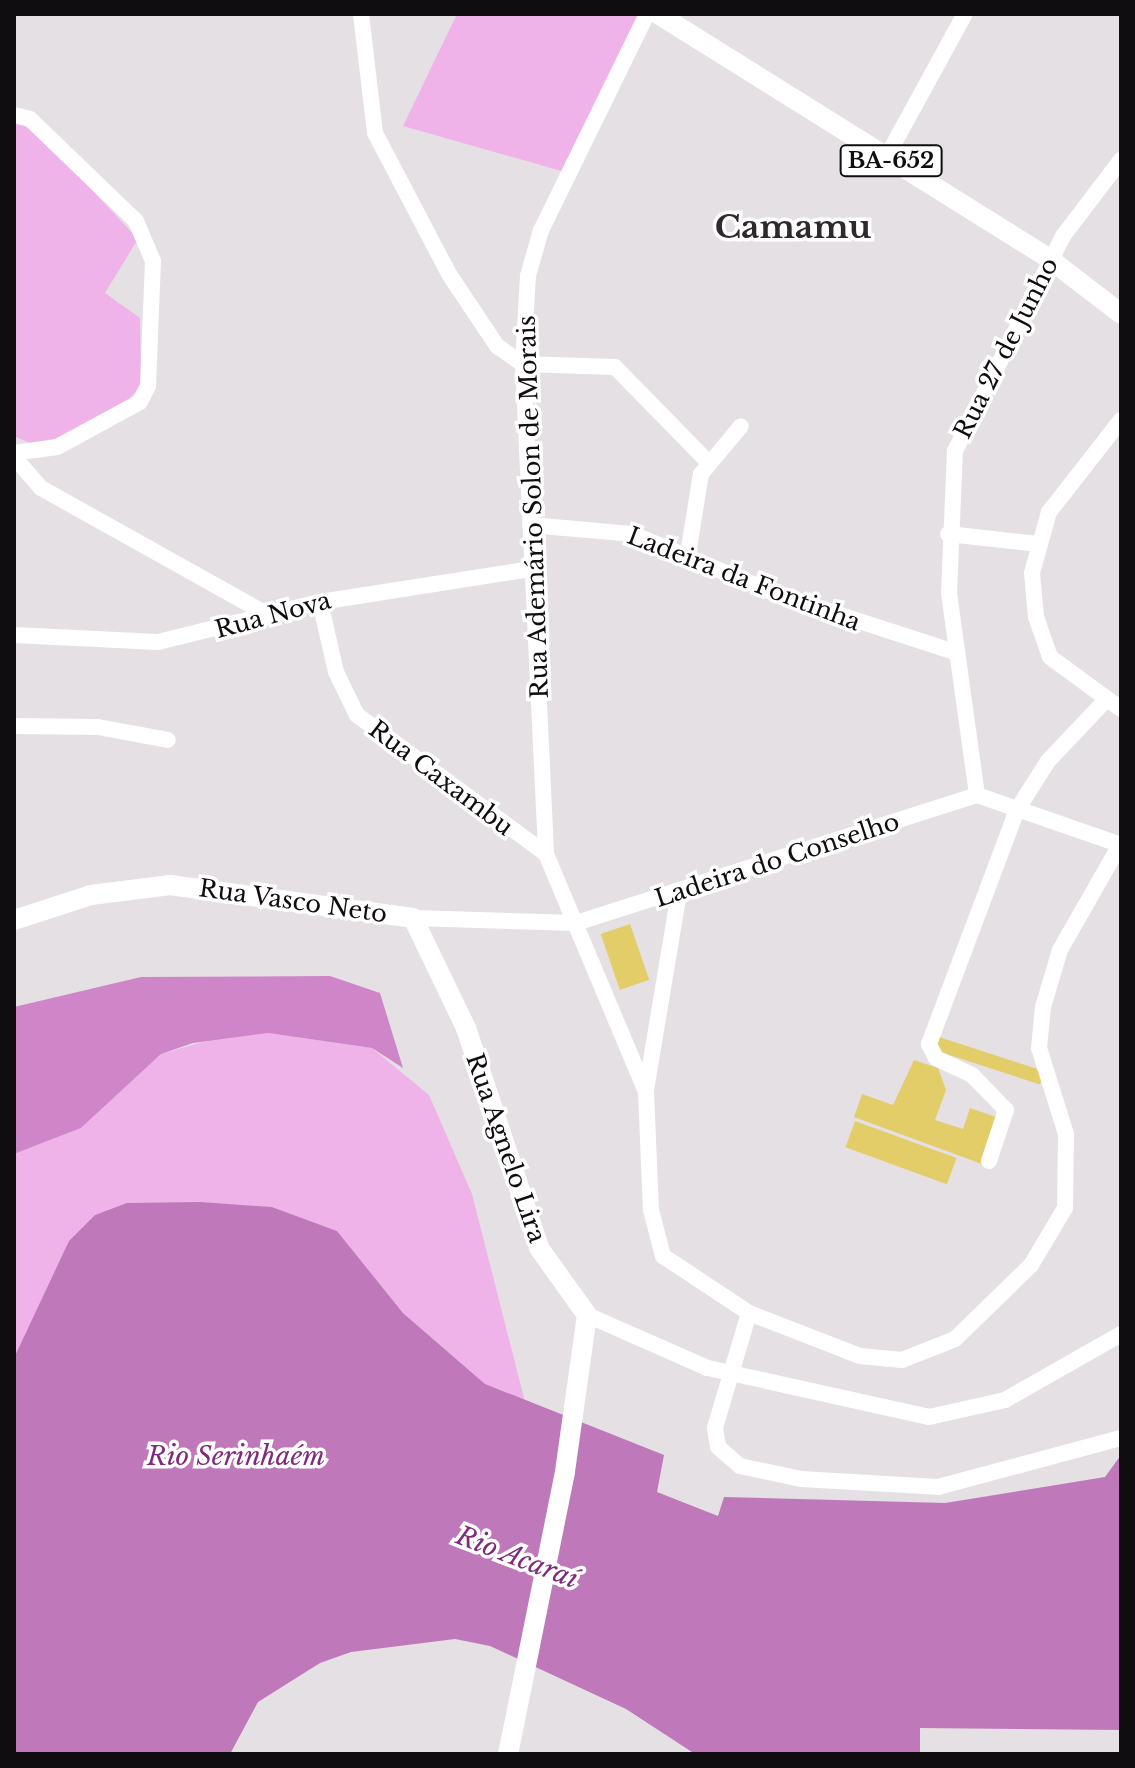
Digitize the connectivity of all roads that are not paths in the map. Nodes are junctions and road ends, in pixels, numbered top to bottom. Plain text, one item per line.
1 (361, 14) edge
2 (647, 14) edge
3 (658, 14) edge
4 (965, 14) edge
5 (14, 115) edge
6 (886, 158) junction
7 (1121, 160) edge
8 (1051, 260) junction
9 (1121, 314) edge
10 (523, 364) junction
11 (1121, 420) edge
12 (741, 426) dead end
13 (14, 455) edge
14 (709, 463) junction
15 (530, 525) junction
16 (948, 534) junction
17 (1038, 544) junction
18 (687, 560) junction
19 (531, 569) junction
20 (320, 602) junction
21 (266, 614) junction
22 (14, 635) edge
23 (954, 652) junction
24 (1105, 701) junction
25 (1121, 709) edge
26 (14, 726) edge
27 (168, 740) dead end
28 (977, 795) junction
29 (1017, 810) junction
30 (1121, 845) edge
31 (546, 854) junction
32 (679, 893) junction
33 (413, 918) junction
34 (14, 920) edge
35 (576, 923) junction
36 (646, 1092) junction
37 (989, 1161) dead end
38 (749, 1313) junction
39 (587, 1315) junction
40 (1121, 1334) edge
41 (732, 1374) junction
42 (1121, 1438) edge
43 (508, 1754) edge

1 - 10 street
2 - 10 street, Rua Ademário Solon de Morais
3 - 6 main road, BA-652
4 - 6 street
5 - 13 street
6 - 8 main road, BA-652
7 - 8 street, Rua 27 de Junho
8 - 9 main road, BA-652
8 - 16 street, Rua 27 de Junho
10 - 14 street
10 - 15 street, Rua Ademário Solon de Morais
11 - 17 street
12 - 14 street
13 - 21 street
14 - 18 street
15 - 18 street, Ladeira da Fontinha
15 - 19 street, Rua Ademário Solon de Morais
16 - 17 street
16 - 23 street, Rua 27 de Junho
17 - 24 street
18 - 23 street, Ladeira da Fontinha
19 - 20 street, Rua Nova
19 - 31 street, Rua Ademário Solon de Morais
20 - 21 street, Rua Nova
20 - 31 street, Rua Caxambu
21 - 22 street, Rua Nova
23 - 28 street, Rua 27 de Junho
24 - 25 street
24 - 29 street
26 - 27 street
28 - 29 street
28 - 32 street, Ladeira do Conselho
29 - 30 street
29 - 37 street
30 - 38 street
31 - 35 street, Rua Ademário Solon de Morais
32 - 35 street, Ladeira do Conselho
32 - 36 street
33 - 34 main road, Rua Vasco Neto
33 - 35 street, Rua Vasco Neto
33 - 39 main road, Rua Agnelo Lira
35 - 36 street, Rua Ademário Solon de Morais
36 - 38 street
38 - 41 street
39 - 41 street
39 - 43 main road
40 - 41 street
41 - 42 street

